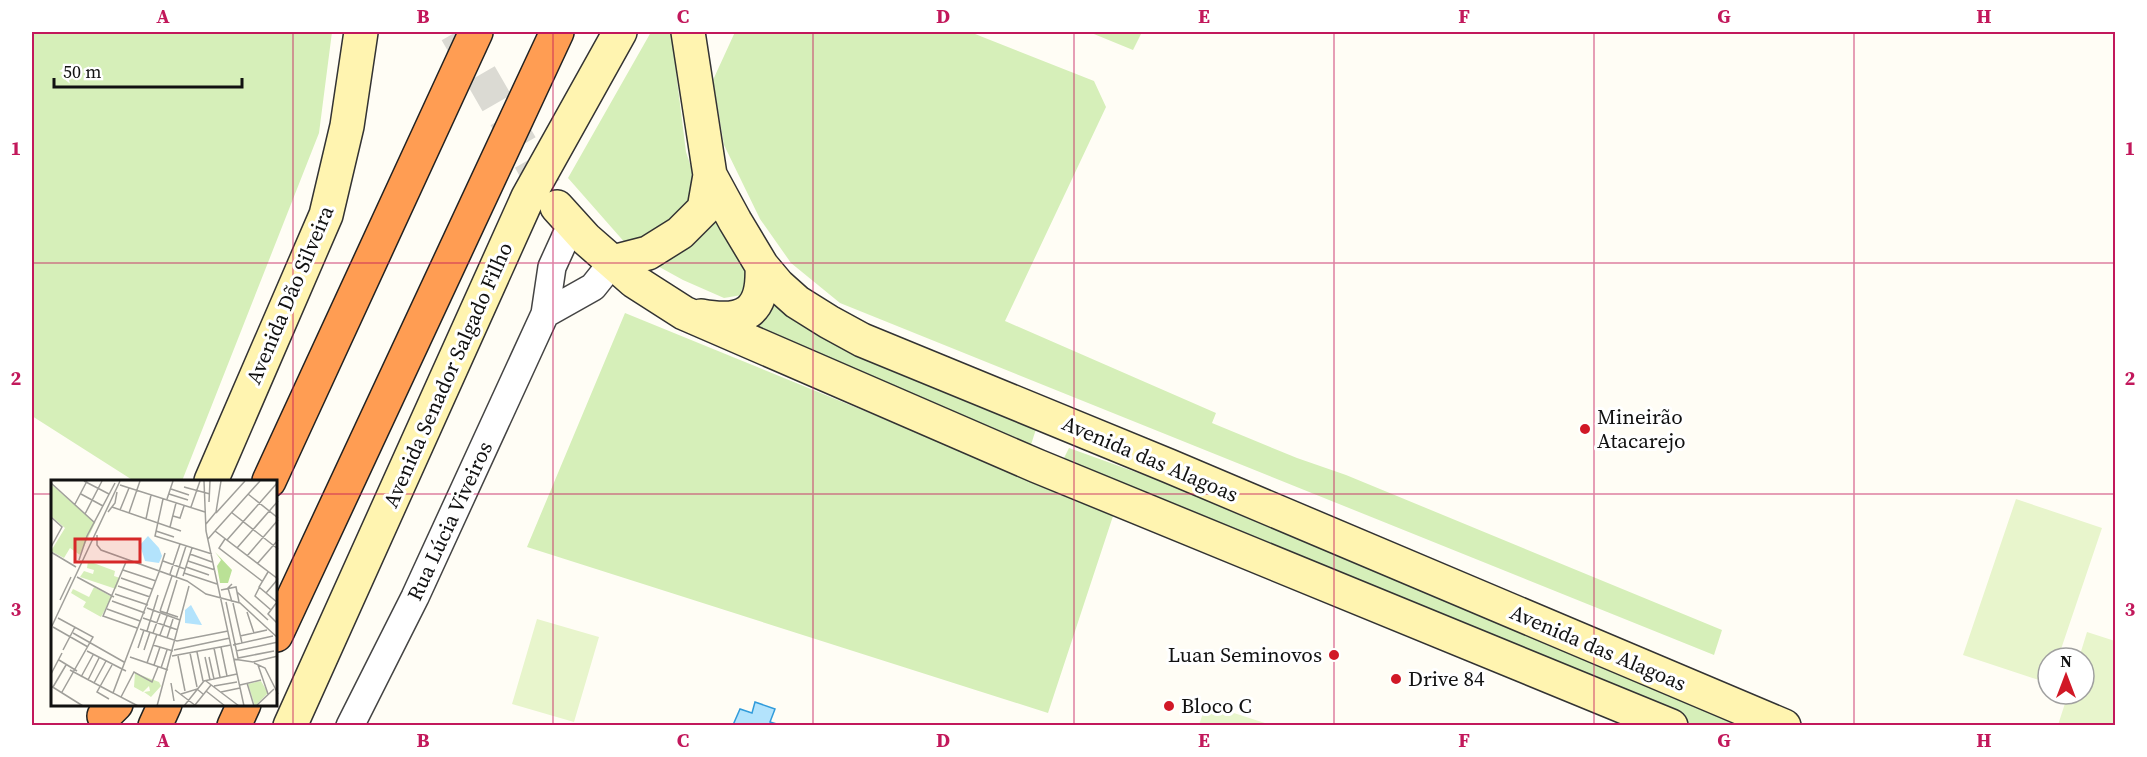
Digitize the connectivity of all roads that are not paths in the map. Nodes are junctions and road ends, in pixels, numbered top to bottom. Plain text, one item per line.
1 (361, 32) edge
2 (477, 32) edge
3 (557, 32) edge
4 (620, 32) edge
5 (688, 32) edge
6 (710, 175) junction
7 (565, 215) joint
8 (613, 262) junction
9 (762, 266) junction
10 (684, 313) junction
11 (545, 314) junction
12 (1037, 466) junction
13 (1169, 466) junction
14 (211, 480) edge
15 (269, 480) edge
16 (278, 631) edge
17 (165, 706) edge
18 (244, 706) edge
19 (1763, 722) edge
20 (155, 726) edge
21 (234, 726) edge
22 (290, 726) edge
23 (350, 726) edge
24 (1671, 726) edge

1 - 14 main road, Avenida Dão Silveira
2 - 15 highway
3 - 16 highway, Avenida Senador Salgado Filho
4 - 22 main road, Avenida Senador Salgado Filho
5 - 6 main road, Avenida das Alagoas
6 - 8 main road
6 - 9 main road, Avenida das Alagoas
7 - 8 main road, Avenida das Alagoas
7 - 11 street, Rua Lúcia Viveiros
8 - 10 main road, Avenida das Alagoas
8 - 11 street
9 - 10 main road
9 - 13 main road, Avenida das Alagoas
10 - 12 main road, Avenida das Alagoas
11 - 23 street, Rua Lúcia Viveiros
12 - 13 main road
12 - 24 main road, Avenida das Alagoas
13 - 19 main road, Avenida das Alagoas
17 - 20 highway
18 - 21 highway

